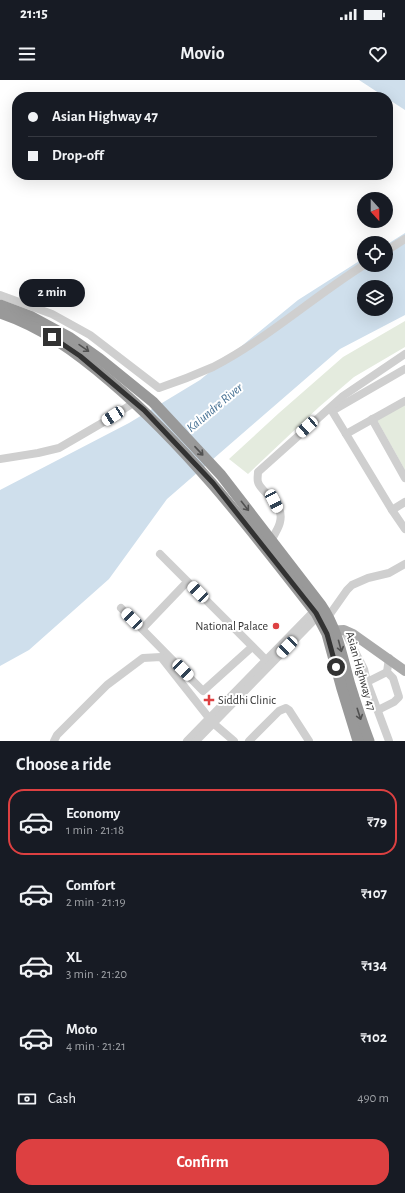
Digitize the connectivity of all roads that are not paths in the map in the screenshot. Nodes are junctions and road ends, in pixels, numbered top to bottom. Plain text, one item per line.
1 (405, 239) edge
2 (393, 247) edge
3 (357, 270) edge
4 (0, 295) edge
5 (0, 305) edge
6 (0, 313) edge
7 (405, 354) edge
8 (405, 369) edge
9 (405, 401) edge
10 (135, 402) junction
11 (372, 419) junction
12 (346, 434) junction
13 (0, 459) edge
14 (405, 478) edge
15 (405, 502) edge
16 (392, 510) junction
17 (405, 529) edge
18 (272, 540) junction
19 (160, 554) dead end
20 (405, 564) edge
21 (187, 582) junction
22 (121, 608) dead end
23 (321, 612) junction
24 (142, 629) junction
25 (335, 631) junction
26 (252, 646) junction
27 (389, 658) junction
28 (268, 662) junction
29 (405, 671) edge
30 (387, 672) junction
31 (367, 682) junction
32 (346, 688) junction
33 (378, 710) junction
34 (211, 720) junction
35 (54, 741) edge
36 (187, 741) edge
37 (196, 741) edge
38 (234, 741) edge
39 (249, 741) edge
40 (309, 741) edge
41 (358, 741) edge
42 (369, 741) edge
43 (389, 741) edge

1 - 2 street
3 - 4 street
5 -> 18 highway
6 - 10 highway
7 - 18 street
8 - 12 street
9 - 11 street
10 - 13 street
10 - 23 highway
11 - 12 street
11 - 14 street
12 - 16 street
15 - 16 street
16 - 17 street
18 - 23 highway
19 - 21 street
20 - 23 street
21 - 24 street
21 - 26 street
22 - 24 street
23 - 25 highway, Asian Highway 47
23 - 28 street
24 - 26 street
25 - 27 main road
25 - 31 street
25 - 32 highway, Asian Highway 47
26 - 28 street
27 - 29 main road
27 - 30 street
28 - 34 street
30 - 31 street
30 - 33 street
31 - 33 street
32 - 41 highway, Asian Highway 47
32 -> 42 highway, Asian Highway 47
33 - 43 street
34 - 35 street
34 - 36 street
34 - 37 street
34 - 38 street
39 - 40 street

